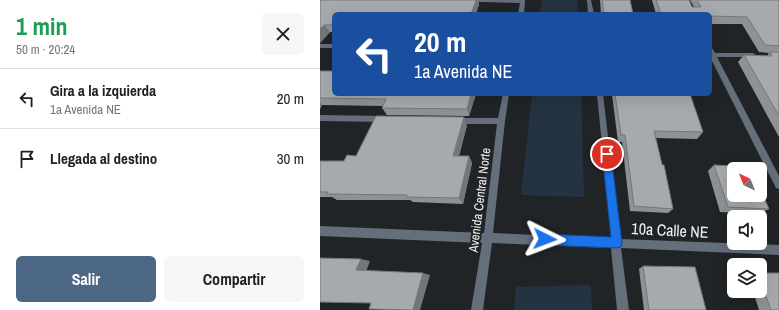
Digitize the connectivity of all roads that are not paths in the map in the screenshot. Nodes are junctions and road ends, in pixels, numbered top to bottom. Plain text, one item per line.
1 (448, 0) edge
2 (590, 0) edge
3 (523, 1) edge
4 (521, 12) edge
5 (591, 12) edge
6 (320, 46) edge
7 (332, 46) edge
8 (712, 53) edge
9 (712, 55) edge
10 (757, 56) edge
11 (506, 96) edge
12 (600, 96) edge
13 (320, 118) edge
14 (391, 119) edge
15 (446, 120) edge
16 (501, 121) junction
17 (779, 185) edge
18 (320, 231) edge
19 (488, 237) junction
20 (617, 243) junction
21 (779, 250) edge
22 (477, 310) edge
23 (623, 310) edge

1 - 3 street
2 - 5 street
3 - 4 street
6 - 7 street
8 - 10 street
9 - 17 street
11 - 16 street, Avenida Central Norte
12 - 20 street
13 - 14 street
15 - 16 street
16 - 19 street, Avenida Central Norte
18 - 19 street, 10a Calle NE
19 - 20 street, 10a Calle NE
19 - 22 street, Avenida Central Norte
20 - 21 street, 10a Calle NE
20 - 23 street

